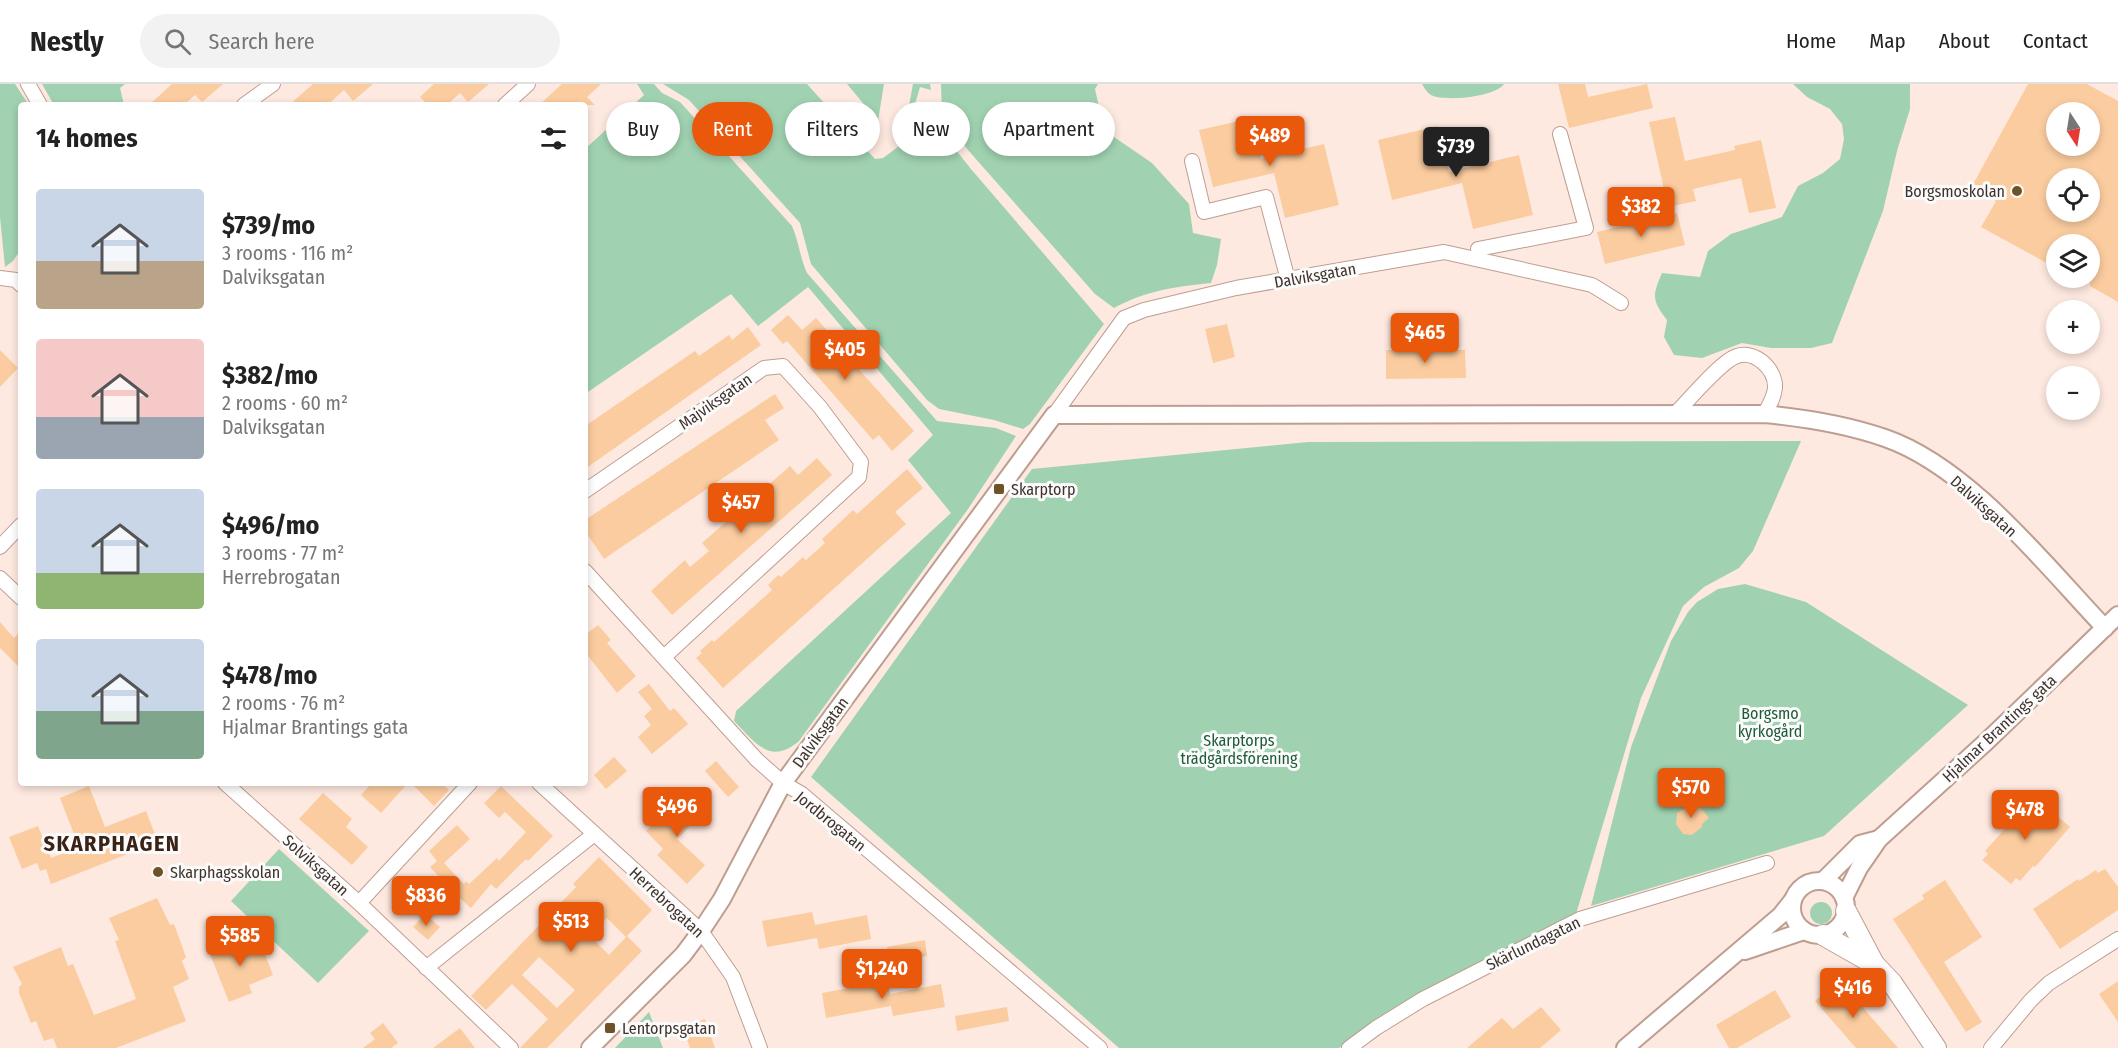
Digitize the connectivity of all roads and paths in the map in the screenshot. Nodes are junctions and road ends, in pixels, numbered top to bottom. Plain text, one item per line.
1 (28, 84) edge
2 (273, 84) edge
3 (528, 84) edge
4 (38, 102) edge
5 (248, 102) edge
6 (508, 102) edge
7 (1560, 134) dead end
8 (1192, 161) dead end
9 (1481, 260) junction
10 (0, 278) edge
11 (18, 279) edge
12 (1288, 280) junction
13 (1621, 303) dead end
14 (1675, 414) junction
15 (1764, 414) junction
16 (1054, 415) junction
17 (588, 489) edge
18 (18, 528) edge
19 (0, 547) edge
20 (588, 574) edge
21 (0, 579) edge
22 (18, 595) edge
23 (2118, 615) edge
24 (2105, 628) junction
25 (664, 657) junction
26 (783, 783) junction
27 (228, 786) edge
28 (467, 786) edge
29 (542, 786) edge
30 (593, 835) junction
31 (1879, 839) junction
32 (1767, 862) dead end
33 (1823, 881) junction
34 (1792, 901) junction
35 (359, 903) junction
36 (1845, 904) junction
37 (701, 931) junction
38 (1814, 933) junction
39 (2118, 939) edge
40 (1736, 954) junction
41 (1874, 964) junction
42 (426, 968) junction
43 (511, 1048) edge
44 (590, 1048) edge
45 (760, 1048) edge
46 (1100, 1048) edge
47 (1349, 1048) edge
48 (1625, 1048) edge
49 (1936, 1048) edge
50 (1991, 1048) edge

1 - 4 street
2 - 5 street
3 - 6 street
7 - 9 street
8 - 12 street
9 - 12 street, Dalviksgatan
9 - 13 street, Dalviksgatan
10 - 11 street
12 - 16 street, Dalviksgatan
14 - 15 street, Dalviksgatan
14 - 15 street
14 - 16 street, Dalviksgatan
15 - 24 street, Dalviksgatan
16 - 26 street, Dalviksgatan
17 - 25 street, Majviksgatan
18 - 19 street
20 - 25 street, Jordbrogatan
21 - 22 street
23 - 24 street, Hjalmar Brantings gata
24 - 31 street, Hjalmar Brantings gata
25 - 26 street, Jordbrogatan
26 - 37 street, Dalviksgatan
26 - 46 street, Jordbrogatan
27 - 35 street, Solviksgatan
28 - 35 street
29 - 30 street, Herrebrogatan
30 - 37 street, Herrebrogatan
30 - 42 street
31 - 33 street, Hjalmar Brantings gata
31 - 36 street, Hjalmar Brantings gata
32 - 47 street, Skärlundagatan
33 - 34 street, Hjalmar Brantings gata
33 - 36 street
34 - 38 street
34 - 40 street, Hjalmar Brantings gata
35 - 42 street, Solviksgatan
36 - 38 street, Hjalmar Brantings gata
36 - 41 main road
37 - 44 street, Dalviksgatan
37 - 45 street, Herrebrogatan
38 - 40 street, Hjalmar Brantings gata
38 - 41 main road
39 - 50 street
40 - 48 street, Hjalmar Brantings gata
41 - 49 main road
42 - 43 street, Solviksgatan

